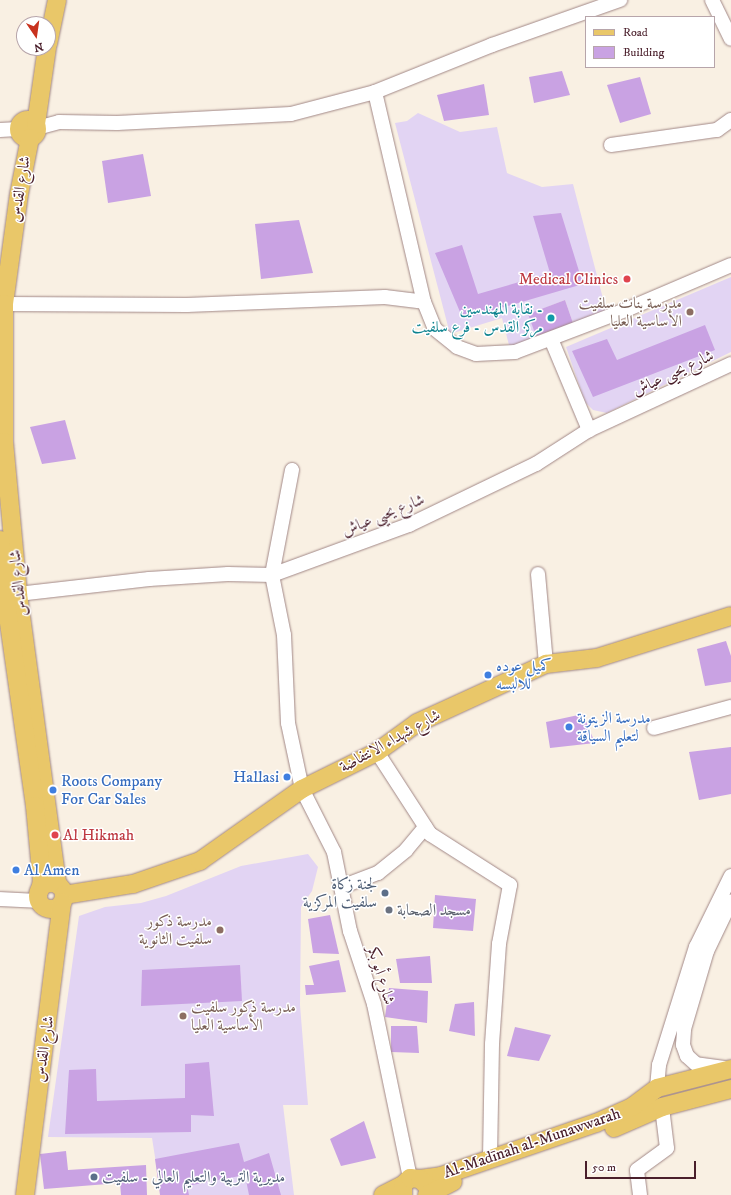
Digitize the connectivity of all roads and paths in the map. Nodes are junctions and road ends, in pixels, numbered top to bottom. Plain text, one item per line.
1 (45, 0) edge
2 (57, 0) edge
3 (712, 0) edge
4 (614, 2) edge
5 (42, 16) edge
6 (54, 16) edge
7 (731, 39) edge
8 (35, 56) edge
9 (46, 56) edge
10 (376, 92) junction
11 (731, 120) edge
12 (27, 129) junction
13 (0, 130) edge
14 (611, 145) dead end
15 (0, 251) edge
16 (731, 265) edge
17 (424, 302) junction
18 (4, 304) junction
19 (551, 339) junction
20 (731, 364) edge
21 (589, 430) junction
22 (292, 470) dead end
23 (0, 540) edge
24 (538, 574) dead end
25 (272, 575) junction
26 (18, 594) junction
27 (731, 616) edge
28 (546, 664) junction
29 (731, 707) edge
30 (654, 728) dead end
31 (377, 752) junction
32 (302, 788) junction
33 (425, 827) junction
34 (731, 876) edge
35 (341, 887) junction
36 (52, 897) junction
37 (0, 899) edge
38 (731, 901) edge
39 (731, 1069) edge
40 (657, 1088) junction
41 (731, 1089) edge
42 (662, 1107) junction
43 (490, 1158) junction
44 (415, 1188) edge
45 (14, 1195) edge
46 (25, 1195) edge
47 (383, 1195) edge
48 (640, 1195) edge

1 - 5 main road
2 - 6 main road
3 - 7 street
4 - 10 street
8 - 12 main road, شارع القدس
9 - 12 main road, شارع القدس
10 - 12 street
10 - 17 street
11 - 14 street
12 - 13 street
12 - 15 main road, شارع القدس
12 - 18 main road, شارع القدس
16 - 19 street
17 - 18 street
17 - 19 street
18 - 26 main road, شارع القدس
19 - 21 street
20 - 21 street, شارع يحيى عياش
21 - 25 street, شارع يحيى عياش
22 - 25 street
23 - 36 main road, شارع القدس
24 - 28 street
25 - 26 street, شارع يحيى عياش
25 - 32 street, شارع أبو بكر
26 - 36 main road, شارع القدس
27 - 28 main road, شارع شهداء الانتفاضة
28 - 31 main road, شارع شهداء الانتفاضة
29 - 30 street
31 - 32 main road, شارع شهداء الانتفاضة
31 - 33 street
32 - 35 street, شارع أبو بكر
32 - 36 main road, شارع شهداء الانتفاضة
33 - 35 street
33 - 43 street
34 - 40 street
35 - 44 street, شارع أبو بكر
36 - 37 street
36 - 45 main road, شارع القدس
36 - 46 main road, شارع القدس
38 - 39 street
39 - 40 main road, Al-Madīnah al-Munawwarah
40 - 43 main road, Al-Madīnah al-Munawwarah
41 - 42 main road
42 - 44 main road
42 - 48 street
43 - 44 main road, Al-Madīnah al-Munawwarah
44 - 47 main road

